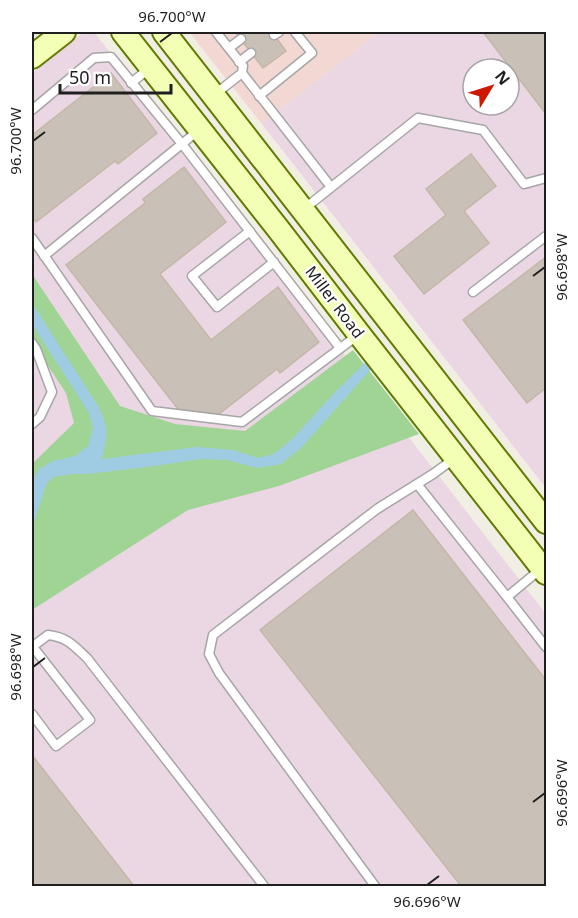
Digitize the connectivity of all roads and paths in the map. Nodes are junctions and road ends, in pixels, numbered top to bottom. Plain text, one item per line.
1 (64, 32) edge
2 (123, 32) edge
3 (218, 32) edge
4 (295, 32) edge
5 (171, 34) edge
6 (241, 39) dead end
7 (229, 48) junction
8 (251, 53) dead end
9 (32, 57) edge
10 (239, 62) junction
11 (151, 68) junction
12 (242, 73) junction
13 (132, 83) junction
14 (214, 95) junction
15 (259, 96) junction
16 (32, 110) edge
17 (200, 129) junction
18 (182, 144) junction
19 (546, 178) edge
20 (331, 188) junction
21 (303, 209) junction
22 (279, 230) junction
23 (250, 231) junction
24 (546, 236) edge
25 (32, 238) edge
26 (261, 245) junction
27 (44, 256) junction
28 (274, 262) junction
29 (473, 292) dead end
30 (359, 334) junction
31 (32, 343) edge
32 (340, 348) junction
33 (32, 423) edge
34 (456, 458) junction
35 (417, 484) junction
36 (546, 522) edge
37 (545, 569) edge
38 (507, 597) junction
39 (32, 647) edge
40 (546, 647) edge
41 (32, 714) edge
42 (264, 886) edge
43 (375, 886) edge

1 - 9 main road
2 - 11 main road, Miller Road
3 - 7 lane
4 - 15 lane
5 - 14 main road, Miller Road
6 - 7 lane
7 - 10 lane
8 - 10 lane
10 - 12 lane
11 - 13 lane
11 - 17 main road, Miller Road
12 - 14 lane
12 - 15 lane
13 - 16 lane
13 - 18 lane
14 - 21 main road, Miller Road
15 - 20 lane
17 - 18 lane
17 - 22 main road, Miller Road
18 - 23 lane
18 - 27 lane
19 - 20 lane
20 - 21 lane
21 - 22 main road
21 - 36 main road, Miller Road
22 - 26 lane
22 - 30 main road, Miller Road
23 - 26 lane
23 - 28 lane
24 - 29 lane
25 - 27 lane
26 - 28 lane
27 - 32 lane
28 - 32 lane
30 - 32 lane
30 - 34 main road, Miller Road
31 - 33 lane
34 - 35 lane
34 - 37 main road, Miller Road
35 - 38 lane
35 - 43 lane
37 - 38 lane
38 - 40 lane
39 - 41 lane
39 - 42 lane

